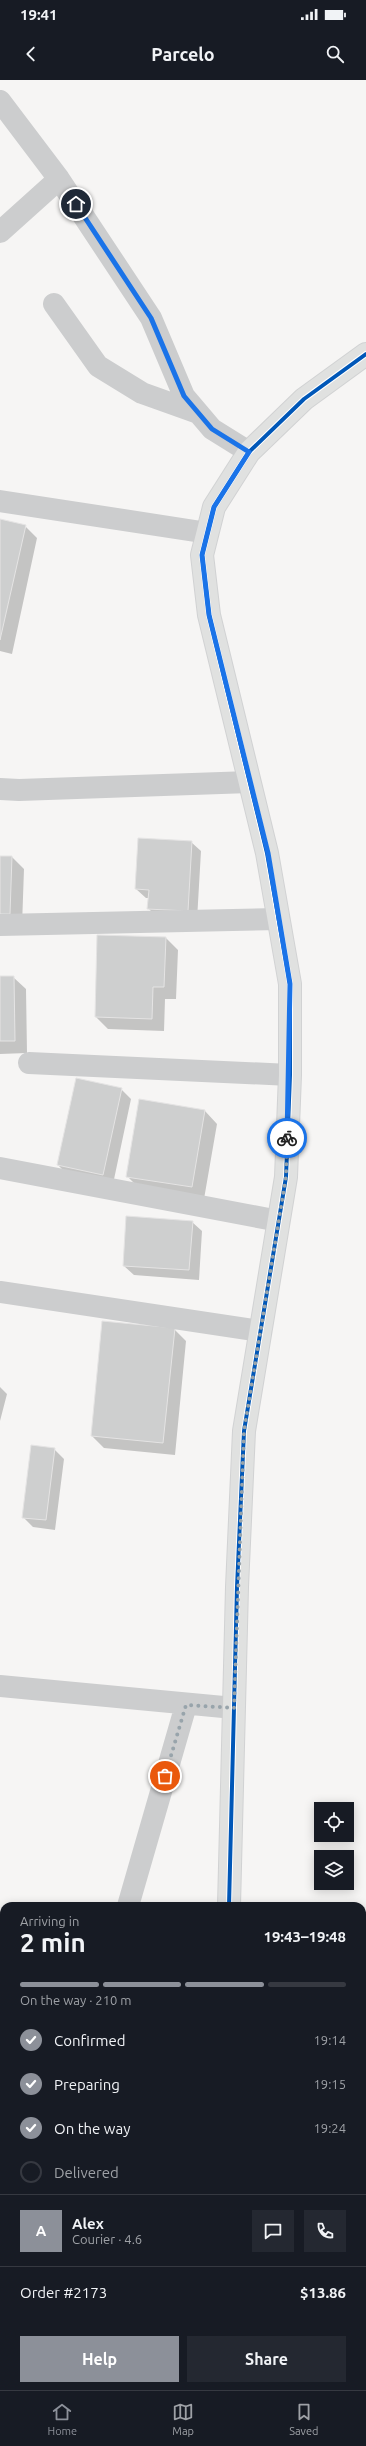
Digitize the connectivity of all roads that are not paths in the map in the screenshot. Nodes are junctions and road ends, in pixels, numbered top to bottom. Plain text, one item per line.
1 (0, 101) edge
2 (59, 179) junction
3 (0, 232) edge
4 (54, 304) dead end
5 (366, 354) edge
6 (199, 414) junction
7 (249, 452) junction
8 (0, 501) edge
9 (208, 533) junction
10 (250, 782) junction
11 (0, 789) edge
12 (279, 919) junction
13 (0, 925) edge
14 (29, 1063) dead end
15 (290, 1075) junction
16 (0, 1168) edge
17 (279, 1220) junction
18 (0, 1292) edge
19 (261, 1331) junction
20 (0, 1686) edge
21 (186, 1705) junction
22 (234, 1708) junction
23 (129, 1902) edge
24 (229, 1902) edge

1 - 2 street
2 - 3 street
2 - 6 street
4 - 6 street
5 - 7 street
6 - 7 street
7 - 9 street
8 - 9 street
9 - 10 street
10 - 11 street
10 - 12 street
12 - 13 street
12 - 15 street
14 - 15 street
15 - 17 street
16 - 17 street
17 - 19 street
18 - 19 street
19 - 22 street
20 - 21 street
21 - 22 street
21 - 23 street
22 - 24 street

